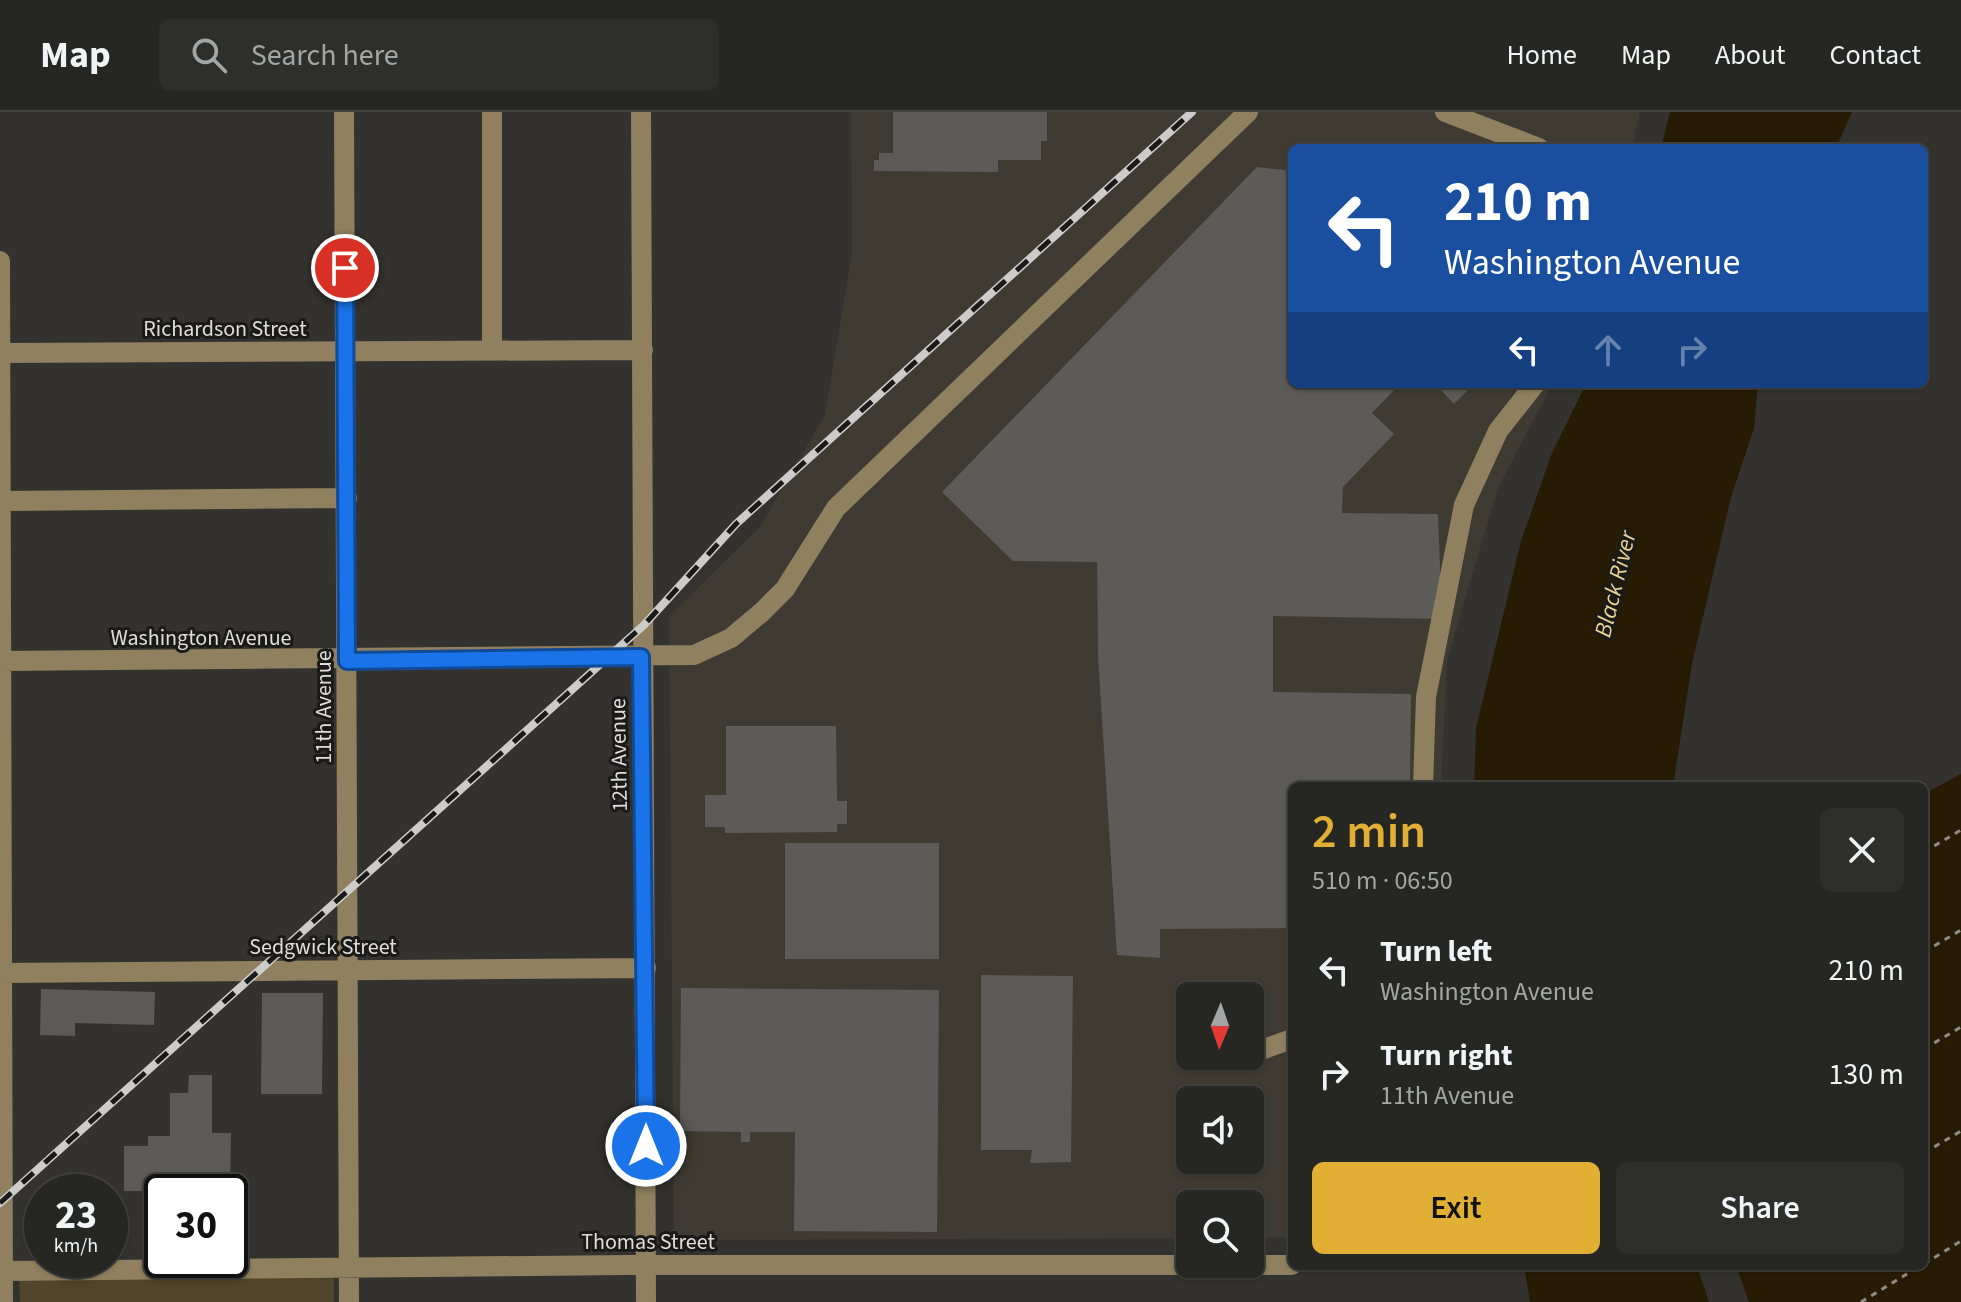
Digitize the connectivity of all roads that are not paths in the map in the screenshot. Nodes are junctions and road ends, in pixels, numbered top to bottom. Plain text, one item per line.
1 (344, 112) edge
2 (492, 112) edge
3 (641, 112) edge
4 (1248, 112) edge
5 (1445, 112) edge
6 (1529, 144) edge
7 (0, 261) edge
8 (492, 350) junction
9 (643, 350) junction
10 (346, 352) junction
11 (0, 353) edge
12 (1532, 388) edge
13 (347, 498) junction
14 (2, 501) edge
15 (641, 657) junction
16 (2, 661) edge
17 (347, 661) junction
18 (1423, 782) edge
19 (646, 968) junction
20 (347, 970) junction
21 (1, 973) edge
22 (1288, 1040) edge
23 (1264, 1049) edge
24 (646, 1265) junction
25 (1288, 1265) edge
26 (349, 1267) junction
27 (3, 1271) junction
28 (3, 1302) edge
29 (349, 1302) edge
30 (646, 1302) edge

1 - 10 street, 11th Avenue
2 - 8 street
3 - 9 street, 12th Avenue
4 - 15 street, Washington Avenue
5 - 6 street
7 - 11 street
8 - 9 street, Richardson Street
8 - 10 street, Richardson Street
9 - 15 street, 12th Avenue
10 - 11 street, Richardson Street
10 - 13 street, 11th Avenue
11 - 14 street
12 - 18 street
13 - 14 street
13 - 17 street, 11th Avenue
14 - 16 street
15 - 17 street, Washington Avenue
15 - 19 street, 12th Avenue
16 - 17 street, Washington Avenue
16 - 21 street
17 - 20 street, 11th Avenue
19 - 20 street, Sedgwick Street
19 - 24 street, 12th Avenue
20 - 21 street, Sedgwick Street
20 - 26 street, 11th Avenue
21 - 27 street
22 - 23 street
24 - 25 street, Thomas Street
24 - 26 street, Thomas Street
24 - 30 street, 12th Avenue
26 - 27 street, Thomas Street
26 - 29 street, 11th Avenue
27 - 28 street

